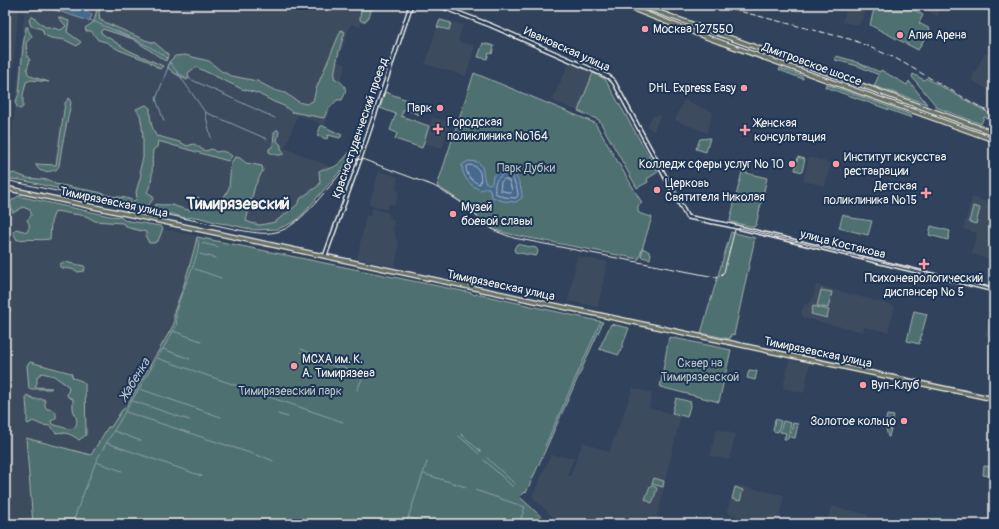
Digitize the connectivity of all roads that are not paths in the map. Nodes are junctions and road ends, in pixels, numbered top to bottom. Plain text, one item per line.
1 (411, 5) edge
2 (437, 5) edge
3 (623, 5) edge
4 (639, 5) edge
5 (994, 134) edge
6 (994, 140) edge
7 (5, 188) edge
8 (687, 217) joint
9 (326, 256) junction
10 (994, 290) edge
11 (994, 399) edge

1 - 9 street, Красностуденческий проезд
2 - 8 street, Ивановская улица
3 - 6 main road, Дмитровское шоссе
4 - 5 main road, Дмитровское шоссе
7 - 9 main road, Тимирязевская улица
8 - 10 street, улица Костякова
9 - 11 main road, Тимирязевская улица

